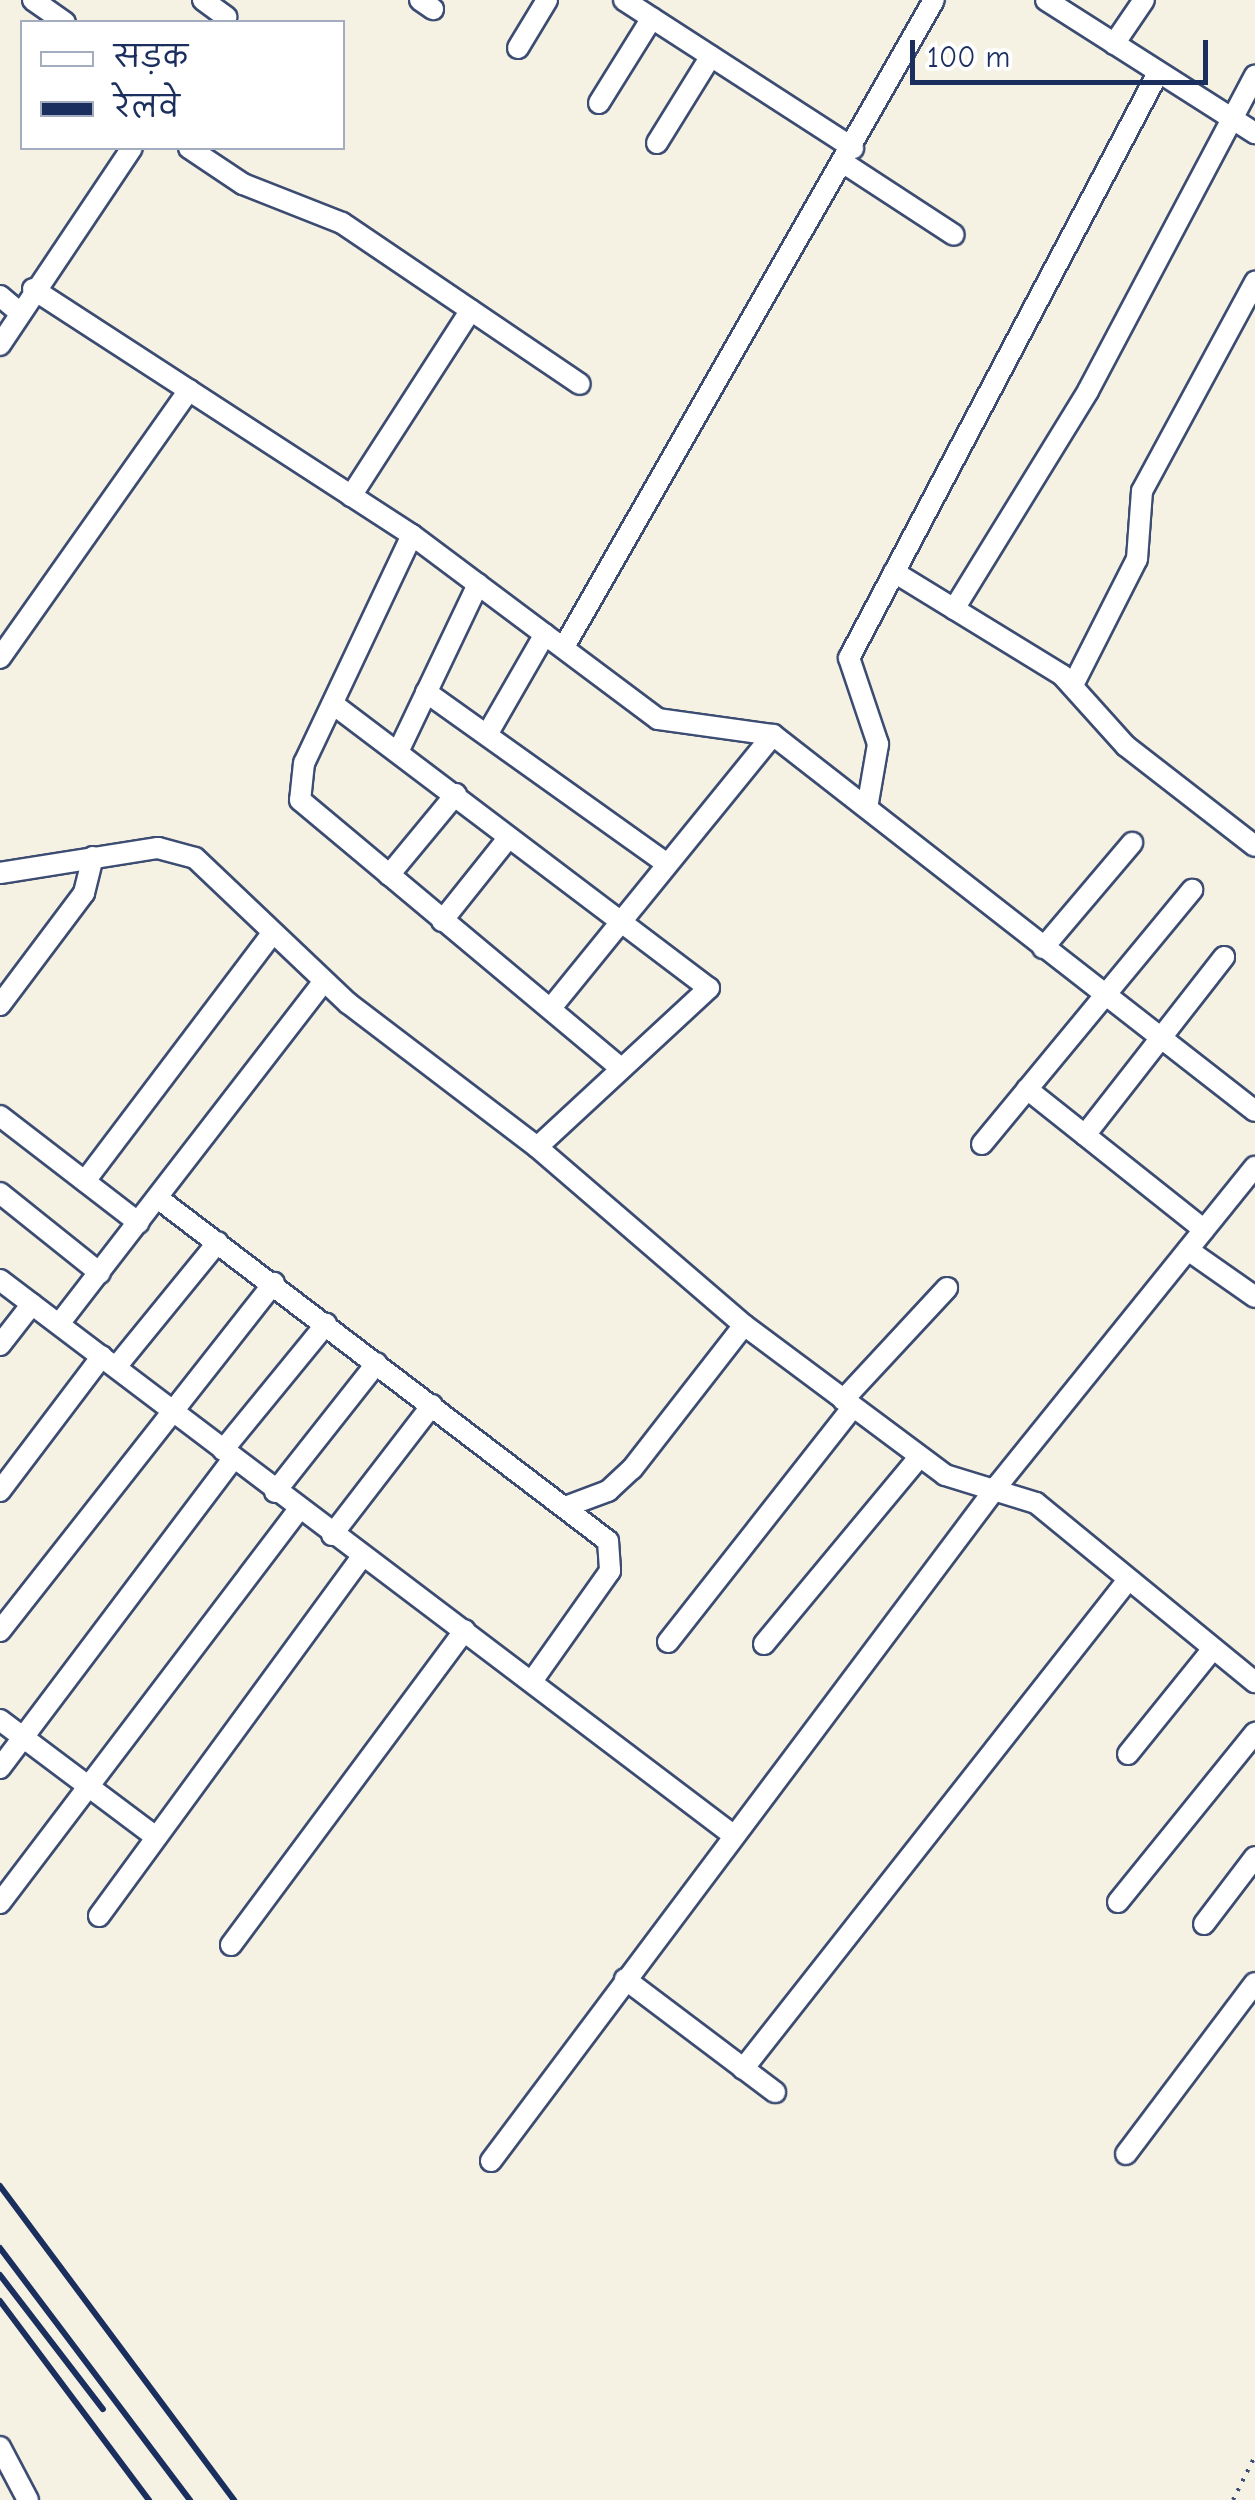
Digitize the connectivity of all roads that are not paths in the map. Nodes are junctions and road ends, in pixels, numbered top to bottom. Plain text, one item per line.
1 (33, 0) edge
2 (203, 0) edge
3 (546, 0) edge
4 (624, 0) edge
5 (934, 0) edge
6 (1046, 0) edge
7 (1144, 0) edge
8 (228, 13) edge
9 (652, 18) junction
10 (62, 20) edge
11 (1114, 44) junction
12 (518, 48) dead end
13 (711, 56) junction
14 (1158, 72) junction
15 (1255, 75) edge
16 (599, 103) dead end
17 (1230, 117) junction
18 (1255, 133) edge
19 (657, 143) dead end
20 (131, 150) edge
21 (191, 150) edge
22 (848, 156) junction
23 (954, 236) dead end
24 (1255, 282) edge
25 (33, 289) junction
26 (0, 296) edge
27 (470, 310) junction
28 (20, 312) junction
29 (0, 345) edge
30 (580, 384) dead end
31 (189, 390) junction
32 (352, 496) junction
33 (412, 535) junction
34 (894, 572) junction
35 (478, 584) junction
36 (954, 609) junction
37 (544, 634) junction
38 (564, 647) junction
39 (0, 658) edge
40 (1072, 685) junction
41 (426, 692) junction
42 (333, 704) junction
43 (488, 734) junction
44 (773, 735) junction
45 (398, 752) junction
46 (456, 794) junction
47 (866, 808) junction
48 (509, 837) junction
49 (1132, 843) dead end
50 (1255, 846) edge
51 (93, 857) junction
52 (667, 864) junction
53 (0, 874) edge
54 (388, 875) junction
55 (1192, 890) dead end
56 (620, 917) junction
57 (442, 921) junction
58 (271, 935) junction
59 (1043, 948) junction
60 (1224, 958) dead end
61 (324, 981) junction
62 (1103, 995) junction
63 (0, 1005) edge
64 (551, 1008) junction
65 (1159, 1036) junction
66 (620, 1068) junction
67 (1027, 1089) junction
68 (1255, 1111) edge
69 (0, 1116) edge
70 (1085, 1135) junction
71 (982, 1144) dead end
72 (537, 1147) junction
73 (1255, 1167) edge
74 (86, 1182) junction
75 (0, 1194) edge
76 (158, 1199) junction
77 (139, 1224) junction
78 (1204, 1230) junction
79 (218, 1242) junction
80 (1188, 1250) junction
81 (100, 1273) junction
82 (0, 1280) edge
83 (274, 1283) junction
84 (947, 1288) dead end
85 (1255, 1297) edge
86 (32, 1304) junction
87 (60, 1324) junction
88 (326, 1324) junction
89 (744, 1325) junction
90 (0, 1345) edge
91 (109, 1362) junction
92 (377, 1363) junction
93 (848, 1404) junction
94 (432, 1405) junction
95 (169, 1407) junction
96 (228, 1455) junction
97 (920, 1457) junction
98 (998, 1485) junction
99 (0, 1491) edge
100 (275, 1492) junction
101 (565, 1507) junction
102 (298, 1510) junction
103 (332, 1535) junction
104 (362, 1557) junction
105 (1128, 1580) junction
106 (465, 1630) junction
107 (0, 1631) edge
108 (668, 1642) dead end
109 (764, 1644) dead end
110 (1212, 1650) junction
111 (532, 1681) junction
112 (1255, 1682) edge
113 (0, 1720) edge
114 (1255, 1733) edge
115 (22, 1737) junction
116 (1128, 1754) dead end
117 (0, 1768) edge
118 (88, 1786) junction
119 (152, 1834) junction
120 (733, 1835) junction
121 (1255, 1857) edge
122 (1118, 1902) dead end
123 (0, 1903) edge
124 (99, 1916) dead end
125 (1204, 1924) dead end
126 (231, 1946) dead end
127 (625, 1979) junction
128 (1255, 1983) edge
129 (743, 2069) junction
130 (774, 2092) dead end
131 (1126, 2154) dead end
132 (491, 2161) dead end
133 (0, 2447) edge
134 (28, 2500) edge

1 - 10 street
2 - 8 street
3 - 12 street
4 - 9 street
5 - 22 street
6 - 11 street
7 - 11 street
9 - 13 street
9 - 16 street
11 - 14 street
13 - 19 street
13 - 22 street
14 - 17 street
14 - 34 street
15 - 17 street
17 - 18 street
17 - 36 street
20 - 25 street
21 - 27 street
22 - 23 street
22 - 38 street
24 - 40 street
25 - 28 street
25 - 31 street
26 - 28 street
27 - 30 street
27 - 32 street
28 - 29 street
31 - 32 street
31 - 39 street
32 - 33 street
33 - 35 street
33 - 42 street
34 - 36 street
34 - 47 street
35 - 37 street
35 - 41 street
36 - 40 street
37 - 38 street
37 - 43 street
38 - 44 street
40 - 50 street
41 - 43 street
41 - 45 street
42 - 45 street
42 - 54 street
43 - 52 street
44 - 47 street
44 - 52 street
45 - 46 street
46 - 48 street
46 - 54 street
47 - 59 street
48 - 56 street
48 - 57 street
49 - 59 street
51 - 53 street
51 - 58 street
51 - 63 street
52 - 56 street
54 - 57 street
55 - 62 street
56 - 64 street
56 - 66 street
57 - 64 street
58 - 61 street
58 - 74 street
59 - 62 street
60 - 65 street
61 - 72 street
61 - 76 street
62 - 65 street
62 - 67 street
64 - 66 street
65 - 68 street
65 - 70 street
66 - 72 street
67 - 70 street
67 - 71 street
69 - 74 street
70 - 78 street
72 - 89 street
73 - 78 street
74 - 77 street
75 - 81 street
76 - 77 street
76 - 79 street
77 - 81 street
78 - 80 street
79 - 83 street
79 - 91 street
80 - 85 street
80 - 98 street
81 - 87 street
82 - 86 street
83 - 88 street
83 - 95 street
84 - 93 street
86 - 87 street
86 - 90 street
87 - 91 street
88 - 92 street
88 - 96 street
89 - 93 street
89 - 101 street
91 - 95 street
91 - 99 street
92 - 94 street
92 - 100 street
93 - 97 street
93 - 108 street
94 - 101 street
94 - 103 street
95 - 96 street
95 - 107 street
96 - 100 street
96 - 115 street
97 - 98 street
97 - 109 street
98 - 105 street
98 - 120 street
100 - 102 street
101 - 111 street
102 - 103 street
102 - 118 street
103 - 104 street
104 - 106 street
104 - 119 street
105 - 110 street
105 - 129 street
106 - 111 street
106 - 126 street
110 - 112 street
110 - 116 street
111 - 120 street
113 - 115 street
114 - 122 street
115 - 117 street
115 - 118 street
118 - 119 street
118 - 123 street
119 - 124 street
120 - 127 street
121 - 125 street
127 - 129 street
127 - 132 street
128 - 131 street
129 - 130 street
133 - 134 street

